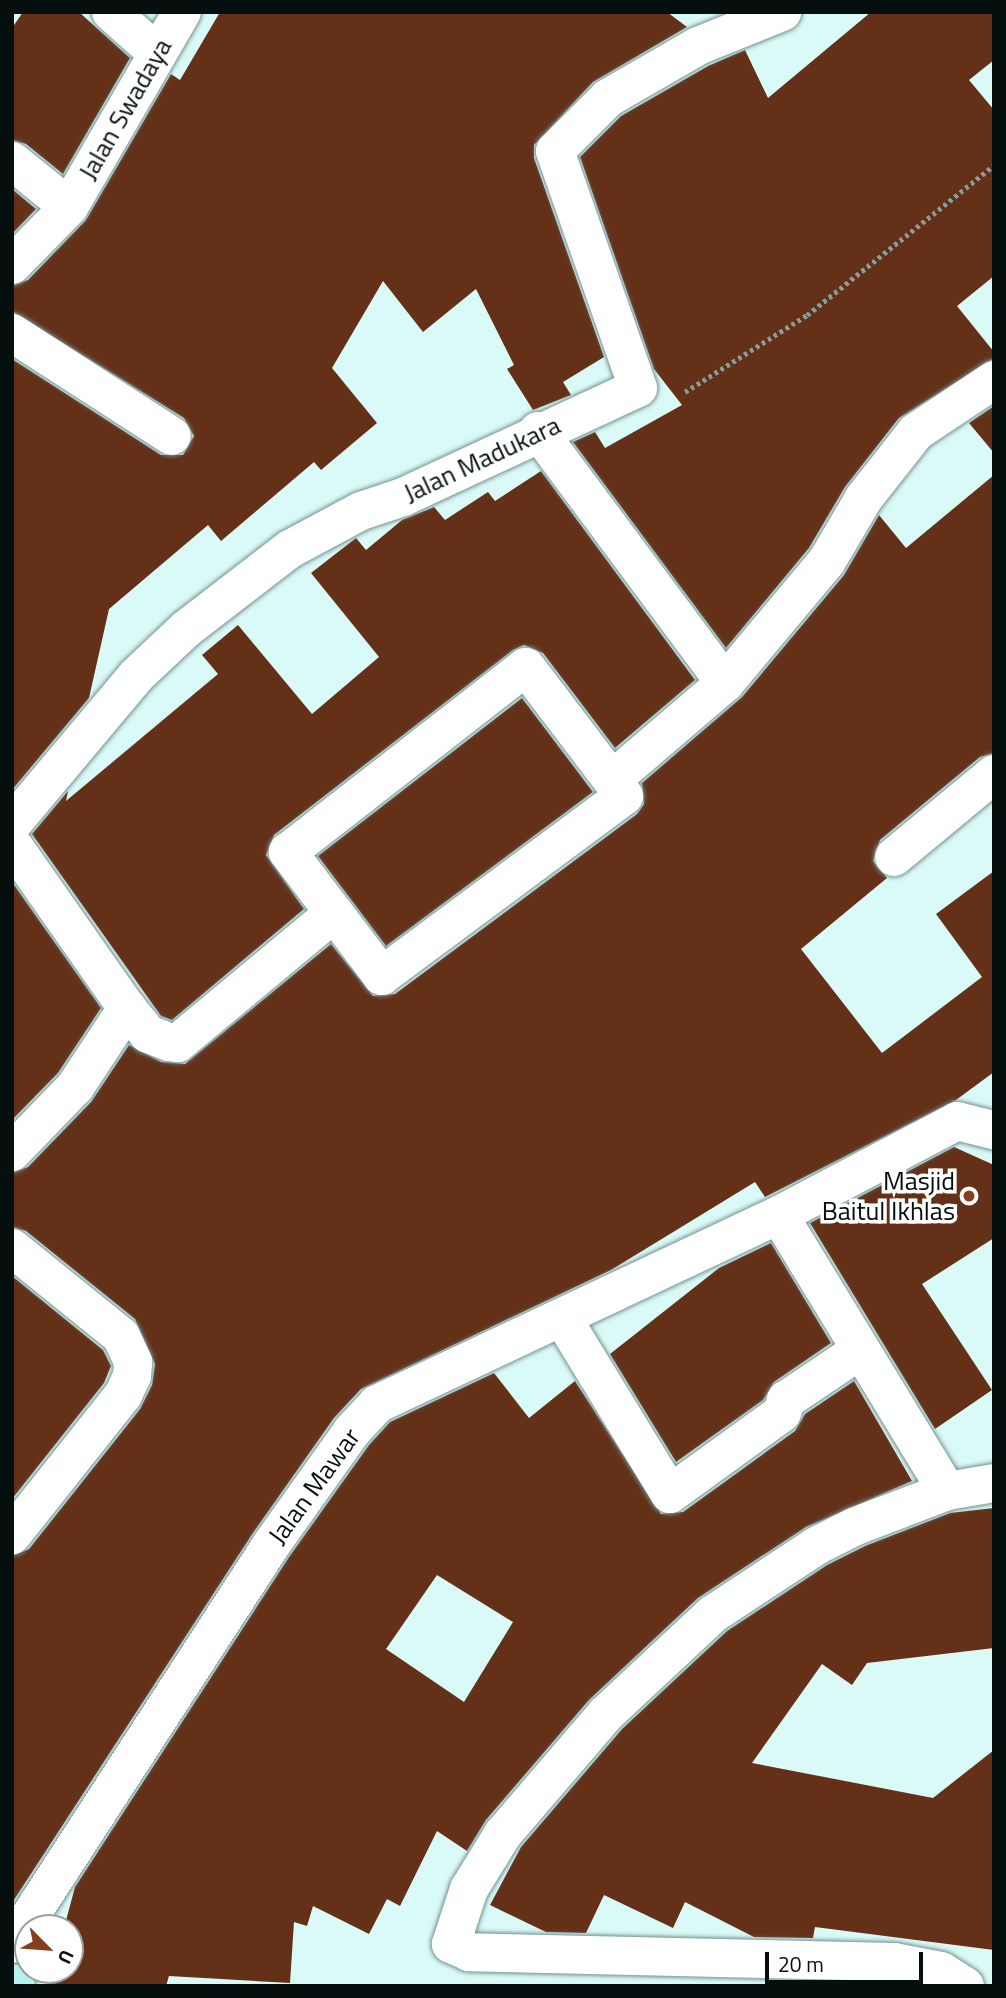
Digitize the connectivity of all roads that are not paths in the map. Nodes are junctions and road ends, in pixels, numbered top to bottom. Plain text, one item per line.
1 (111, 12) edge
2 (182, 12) edge
3 (766, 14) edge
4 (156, 52) junction
5 (12, 161) edge
6 (69, 207) junction
7 (12, 265) edge
8 (12, 333) edge
9 (994, 380) edge
10 (538, 431) junction
11 (172, 436) dead end
12 (726, 683) junction
13 (994, 774) edge
14 (612, 779) junction
15 (12, 824) edge
16 (12, 844) edge
17 (894, 857) dead end
18 (334, 913) junction
19 (127, 1008) junction
20 (994, 1130) edge
21 (12, 1152) edge
22 (779, 1215) junction
23 (12, 1248) edge
24 (563, 1318) junction
25 (859, 1352) junction
26 (994, 1482) edge
27 (947, 1491) junction
28 (12, 1535) edge
29 (12, 1944) edge
30 (965, 1986) edge

1 - 4 street
2 - 4 street, Jalan Swadaya
3 - 10 street, Jalan Madukara
4 - 6 street, Jalan Swadaya
5 - 6 street
6 - 7 street, Jalan Swadaya
8 - 11 street
9 - 12 street
10 - 12 street
10 - 15 street, Jalan Madukara
12 - 14 street
13 - 17 street
14 - 18 street
14 - 18 street
16 - 19 street
18 - 19 street
19 - 21 street
20 - 22 street, Jalan Mawar
22 - 24 street, Jalan Mawar
22 - 25 street
23 - 28 street
24 - 25 street
24 - 29 street, Jalan Mawar
25 - 27 street
26 - 27 street
27 - 30 street

